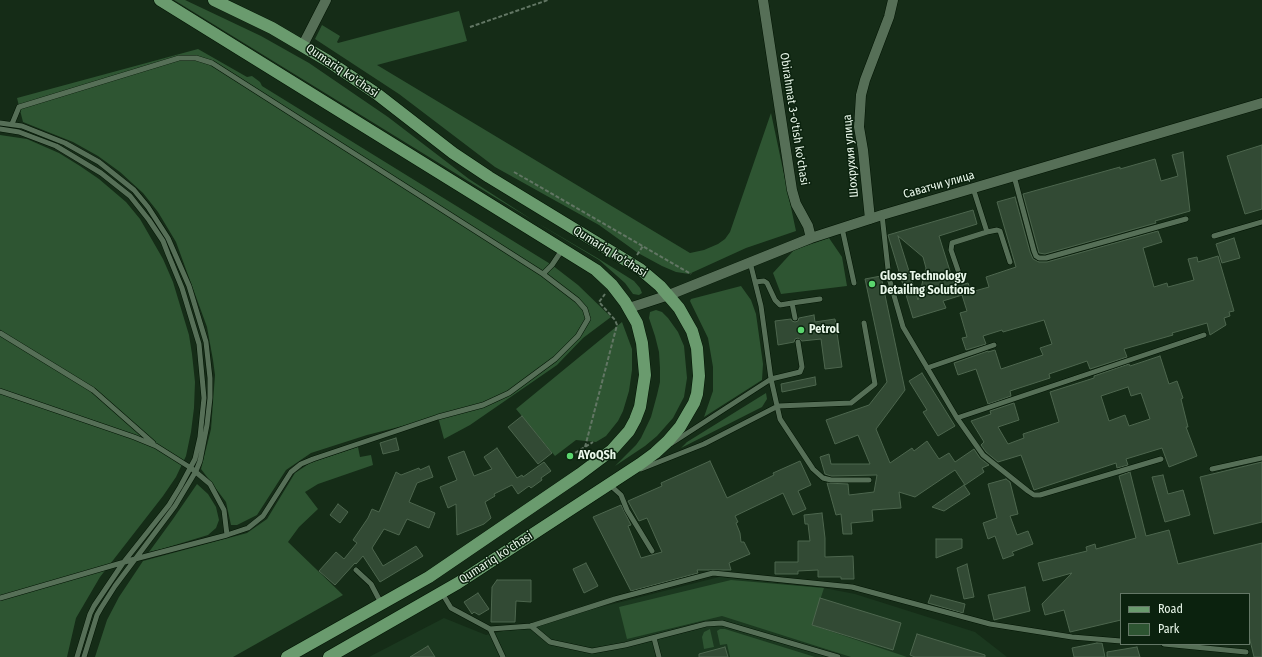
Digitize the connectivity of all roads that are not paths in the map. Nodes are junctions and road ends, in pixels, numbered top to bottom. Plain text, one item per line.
1 (160, 0) edge
2 (214, 0) edge
3 (326, 0) edge
4 (763, 0) edge
5 (893, 0) edge
6 (303, 45) junction
7 (1262, 103) edge
8 (0, 123) edge
9 (12, 124) junction
10 (0, 129) edge
11 (1014, 176) junction
12 (973, 188) junction
13 (882, 215) junction
14 (870, 219) junction
15 (1186, 219) dead end
16 (1262, 222) edge
17 (842, 228) junction
18 (987, 232) junction
19 (1214, 236) dead end
20 (811, 238) junction
21 (563, 250) junction
22 (750, 262) junction
23 (1010, 262) dead end
24 (543, 274) junction
25 (961, 279) dead end
26 (755, 282) junction
27 (854, 284) dead end
28 (669, 295) junction
29 (820, 299) dead end
30 (792, 303) junction
31 (629, 308) junction
32 (795, 318) dead end
33 (864, 323) dead end
34 (0, 333) edge
35 (1204, 336) dead end
36 (798, 342) dead end
37 (994, 345) dead end
38 (927, 368) junction
39 (771, 379) junction
40 (0, 391) edge
41 (778, 406) junction
42 (957, 418) junction
43 (156, 446) junction
44 (1262, 458) edge
45 (647, 459) junction
46 (1161, 459) dead end
47 (191, 468) junction
48 (1212, 469) dead end
49 (196, 472) junction
50 (869, 480) dead end
51 (613, 481) junction
52 (227, 535) junction
53 (652, 551) dead end
54 (135, 559) junction
55 (123, 563) junction
56 (356, 570) dead end
57 (442, 592) junction
58 (0, 598) edge
59 (382, 604) junction
60 (366, 612) junction
61 (531, 626) junction
62 (377, 629) junction
63 (490, 629) junction
64 (654, 638) junction
65 (1120, 641) edge
66 (1174, 645) edge
67 (1246, 652) dead end
68 (77, 657) edge
69 (84, 657) edge
70 (287, 657) edge
71 (329, 657) edge
72 (503, 657) edge
73 (659, 657) edge
74 (838, 657) edge

1 - 21 main road, Qumariq ko'chasi
2 - 6 main road, Qumariq ko'chasi
3 - 6 street
4 - 20 street, Obirahmat 3-o'tish ko'chasi
5 - 14 street, Шохрухия улица
6 - 28 main road, Qumariq ko'chasi
7 - 11 street, Саватчи улица
8 - 9 lane
9 - 24 lane
9 - 49 lane
10 - 47 lane
11 - 12 street, Саватчи улица
11 - 15 lane
12 - 13 street, Саватчи улица
12 - 18 lane
13 - 14 street, Саватчи улица
13 - 38 lane
14 - 17 street, Саватчи улица
16 - 19 lane
17 - 20 street, Саватчи улица
17 - 27 lane
18 - 23 lane
18 - 25 lane
20 - 22 street, Саватчи улица
21 - 24 lane
21 - 31 main road, Qumariq ko'chasi
22 - 26 lane
22 - 28 street, Саватчи улица
24 - 52 lane
26 - 30 lane
26 - 39 lane
28 - 31 street, Саватчи улица
28 - 45 main road, Qumariq ko'chasi
29 - 30 lane
30 - 32 lane
31 - 59 main road, Qumariq ko'chasi
33 - 41 lane
34 - 43 lane
35 - 42 lane
36 - 39 lane
37 - 38 lane
38 - 42 lane
39 - 41 lane
39 - 45 lane
40 - 43 lane
41 - 50 lane
41 - 51 lane
42 - 46 lane
43 - 47 lane
44 - 48 lane
45 - 51 main road, Qumariq ko'chasi
47 - 49 lane
47 - 55 lane
49 - 52 lane
49 - 54 lane
51 - 53 lane
51 - 57 main road, Qumariq ko'chasi
52 - 54 lane
54 - 55 lane
54 - 69 lane
55 - 58 lane
55 - 68 lane
56 - 59 lane
57 - 62 main road, Qumariq ko'chasi
57 - 63 lane
59 - 60 main road, Qumariq ko'chasi
60 - 62 main road
60 - 70 main road, Qumariq ko'chasi
61 - 63 lane
61 - 64 lane
61 - 65 lane
62 - 71 main road, Qumariq ko'chasi
63 - 72 lane
64 - 73 lane
64 - 74 lane
66 - 67 lane

